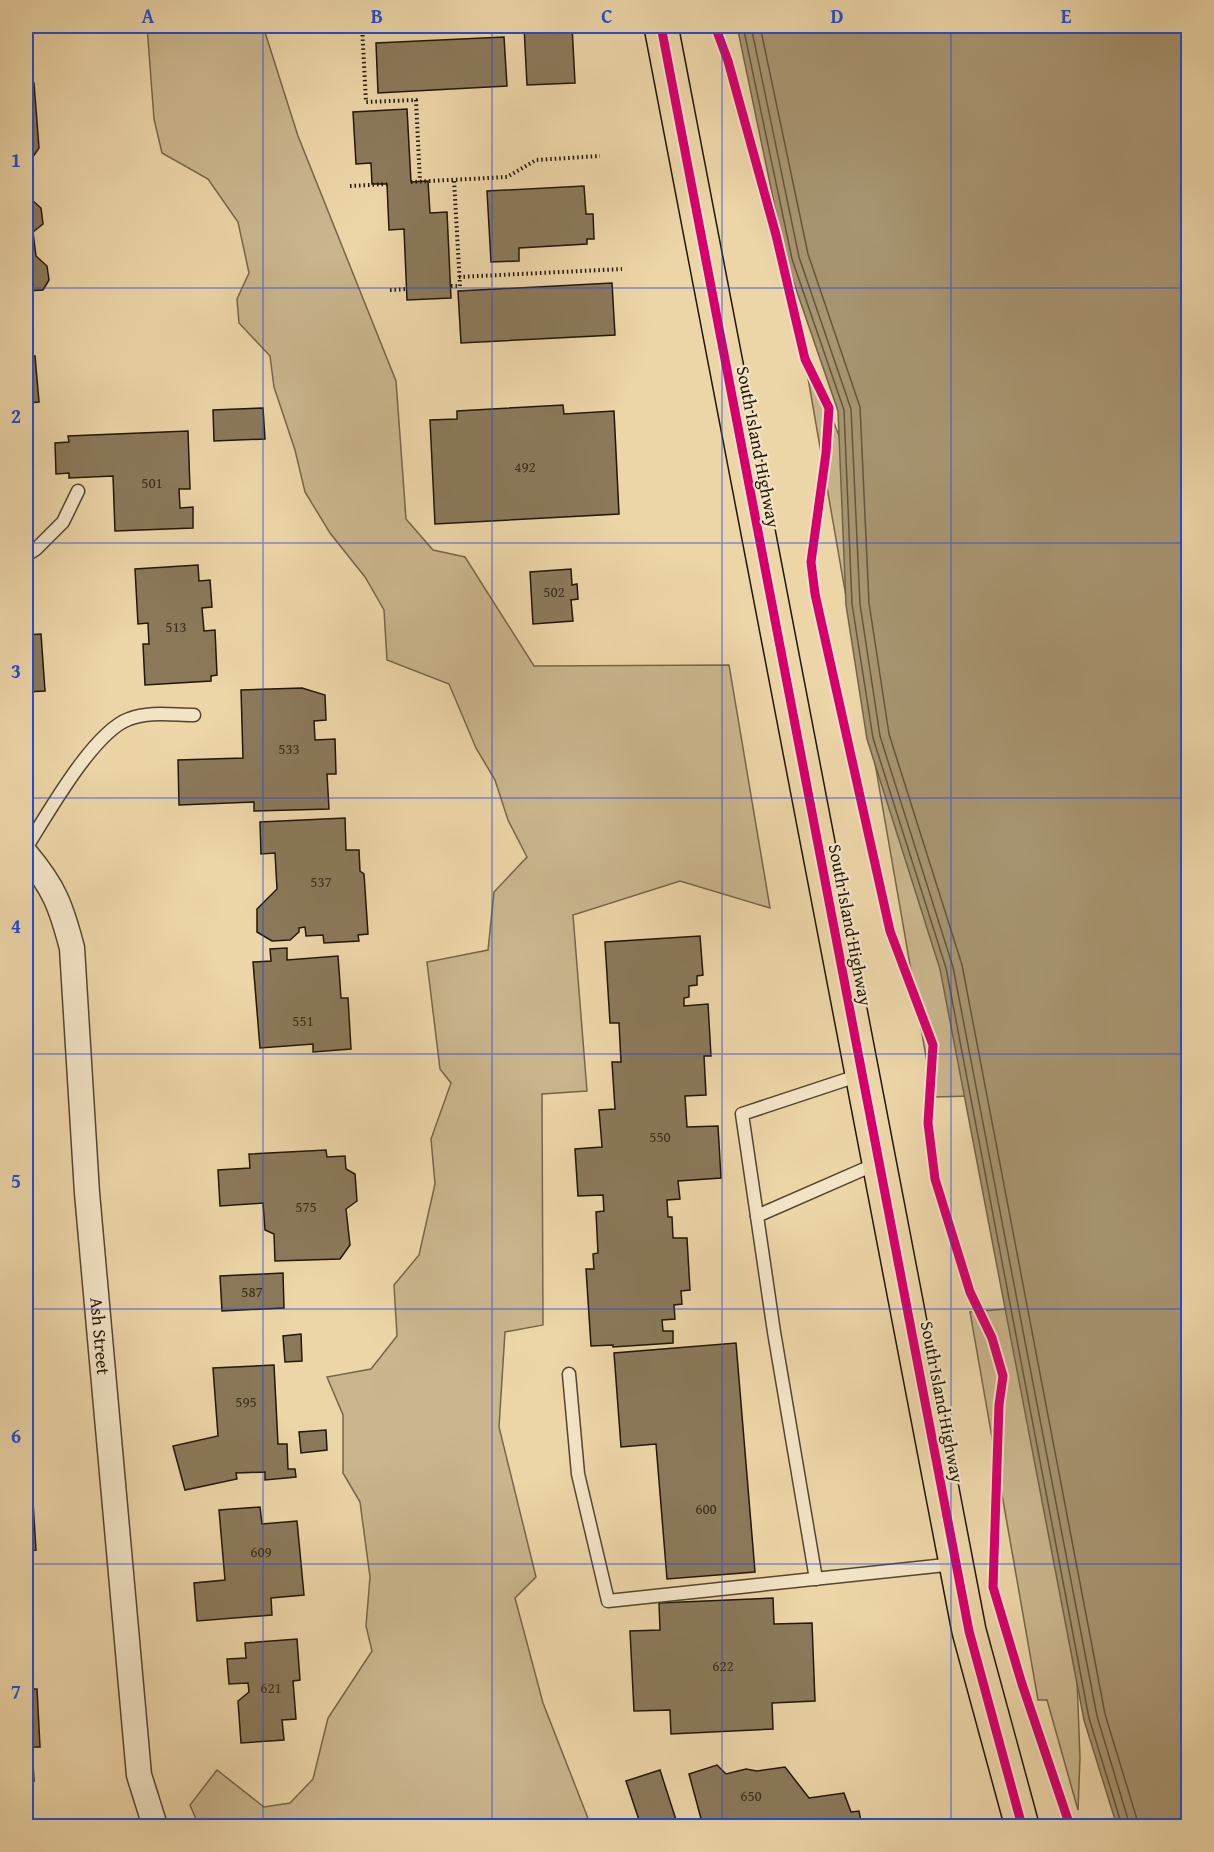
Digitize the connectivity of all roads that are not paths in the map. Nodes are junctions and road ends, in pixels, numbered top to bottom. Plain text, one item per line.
1 (661, 26) edge
2 (78, 491) dead end
3 (26, 555) edge
4 (194, 715) dead end
5 (26, 848) edge
6 (26, 854) edge
7 (862, 1074) junction
8 (879, 1162) junction
9 (757, 1216) junction
10 (569, 1374) dead end
11 (956, 1564) junction
12 (816, 1579) junction
13 (155, 1827) edge
14 (1022, 1827) edge

1 - 7 main road, South Island Highway
2 - 3 lane
4 - 5 lane
6 - 13 street, Ash Street
7 - 8 main road, South Island Highway
7 - 9 lane
8 - 9 lane
8 - 11 main road, South Island Highway
9 - 12 lane
10 - 12 lane
11 - 12 lane
11 - 14 main road, South Island Highway

